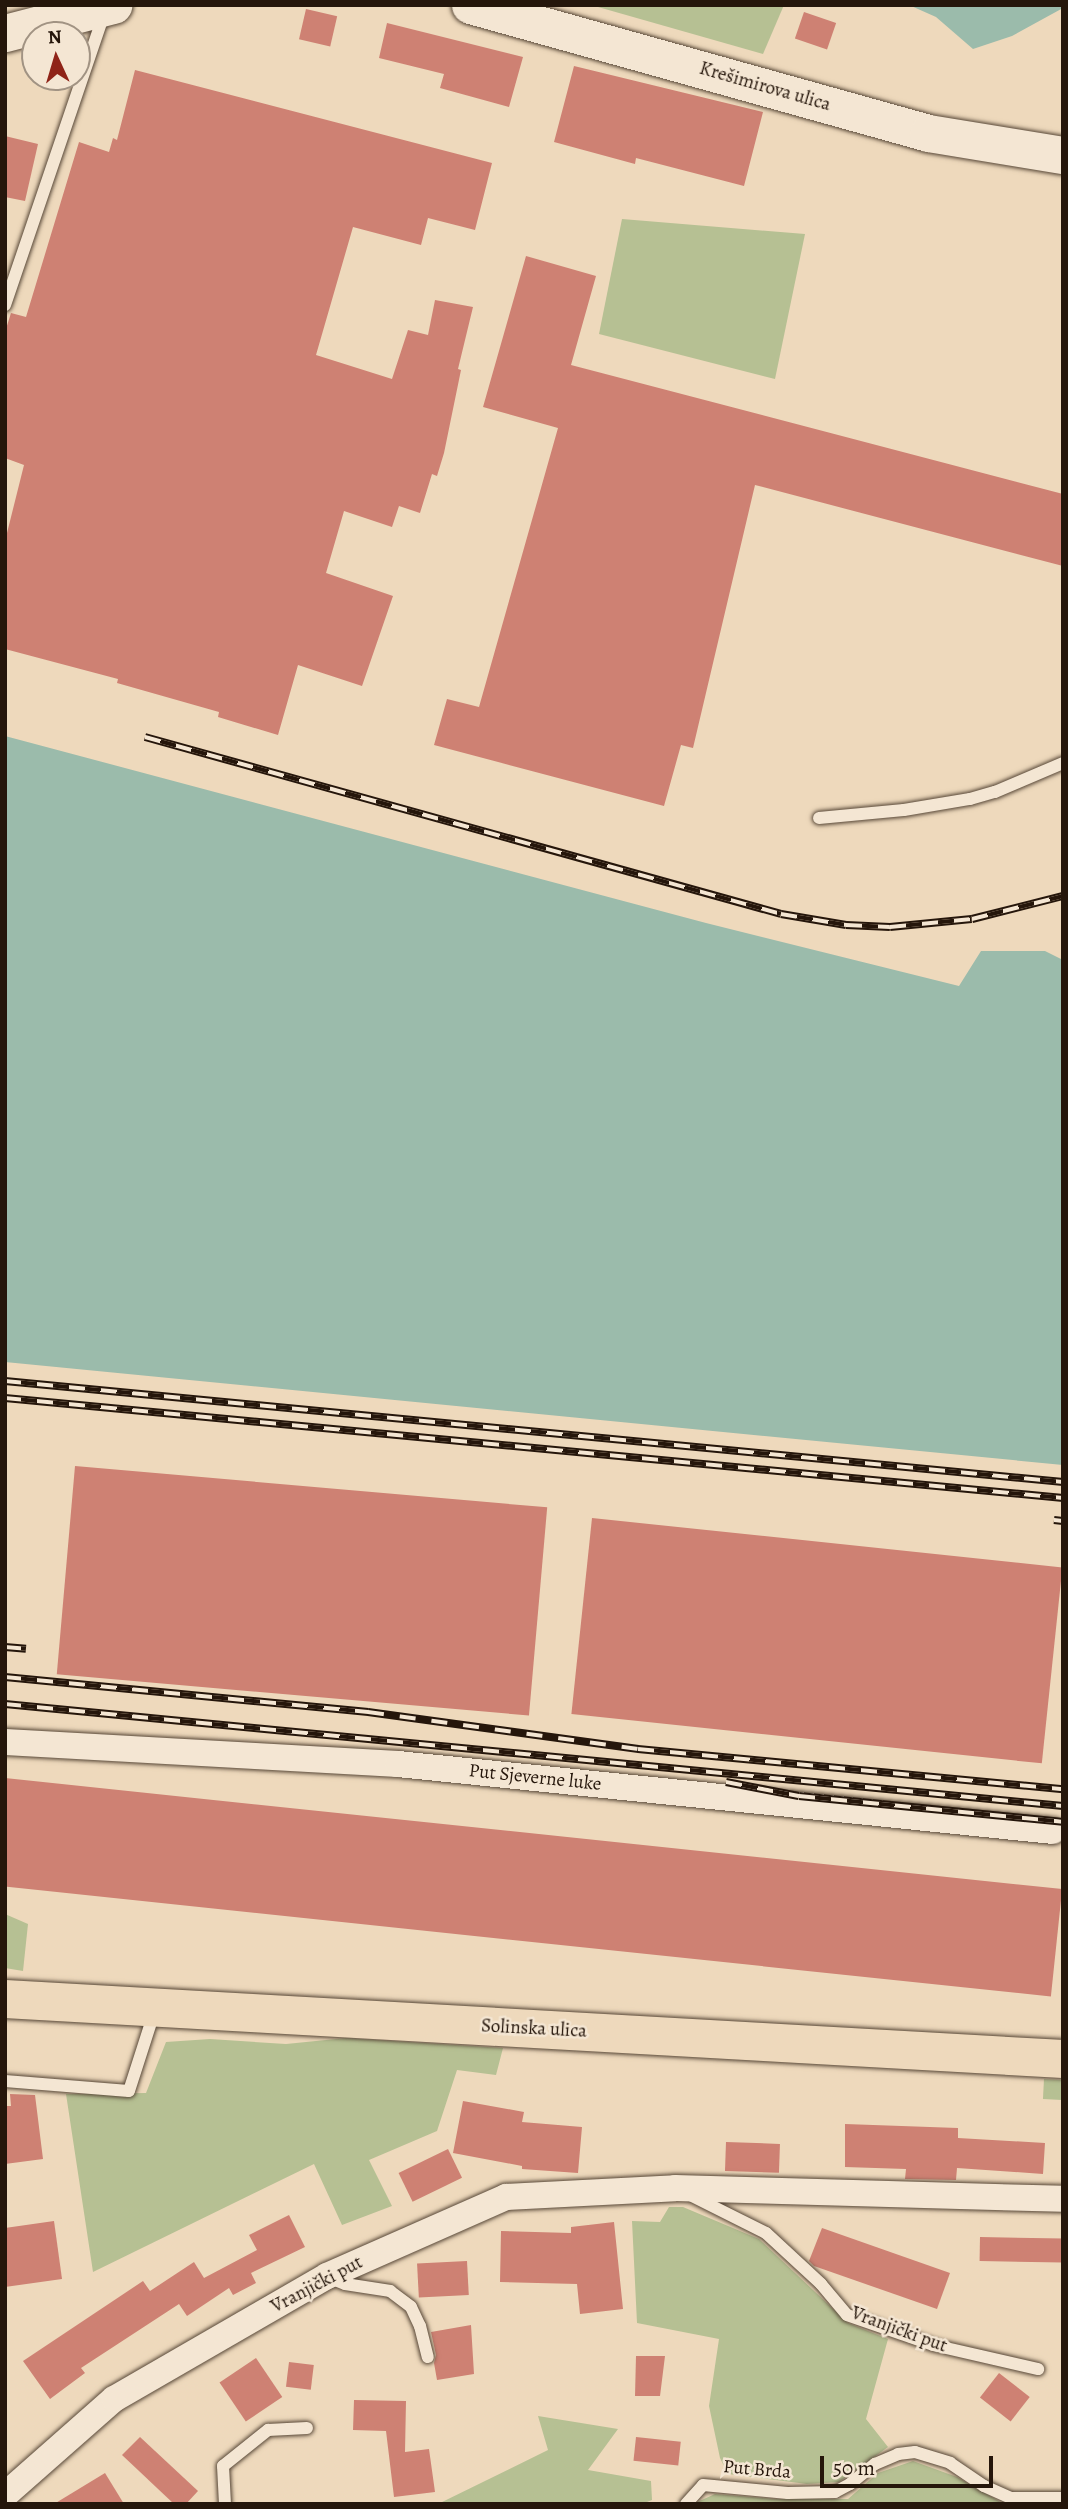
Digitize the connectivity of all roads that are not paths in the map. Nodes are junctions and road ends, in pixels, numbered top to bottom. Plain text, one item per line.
1 (470, 5) edge
2 (110, 6) edge
3 (5, 33) edge
4 (1063, 155) edge
5 (5, 305) edge
6 (1063, 763) edge
7 (818, 818) dead end
8 (5, 1742) edge
9 (1058, 1832) edge
10 (5, 1999) edge
11 (156, 2006) junction
12 (1063, 2059) edge
13 (5, 2081) edge
14 (676, 2188) junction
15 (1063, 2199) edge
16 (327, 2276) junction
17 (428, 2357) dead end
18 (1038, 2369) dead end
19 (307, 2428) dead end
20 (5, 2495) edge
21 (1063, 2498) edge
22 (225, 2504) edge
23 (686, 2504) edge

1 - 4 main road, Krešimirova ulica
2 - 3 main road
2 - 5 lane
6 - 7 lane
8 - 9 street, Put Sjeverne luke
10 - 11 main road, Solinska ulica
11 - 12 main road, Solinska ulica
11 - 13 lane
14 - 15 street, Vranjički put
14 - 16 street, Vranjički put
14 - 18 lane, Vranjički put
16 - 17 lane
16 - 20 street, Vranjički put
19 - 22 lane
21 - 23 lane, Put Brda

